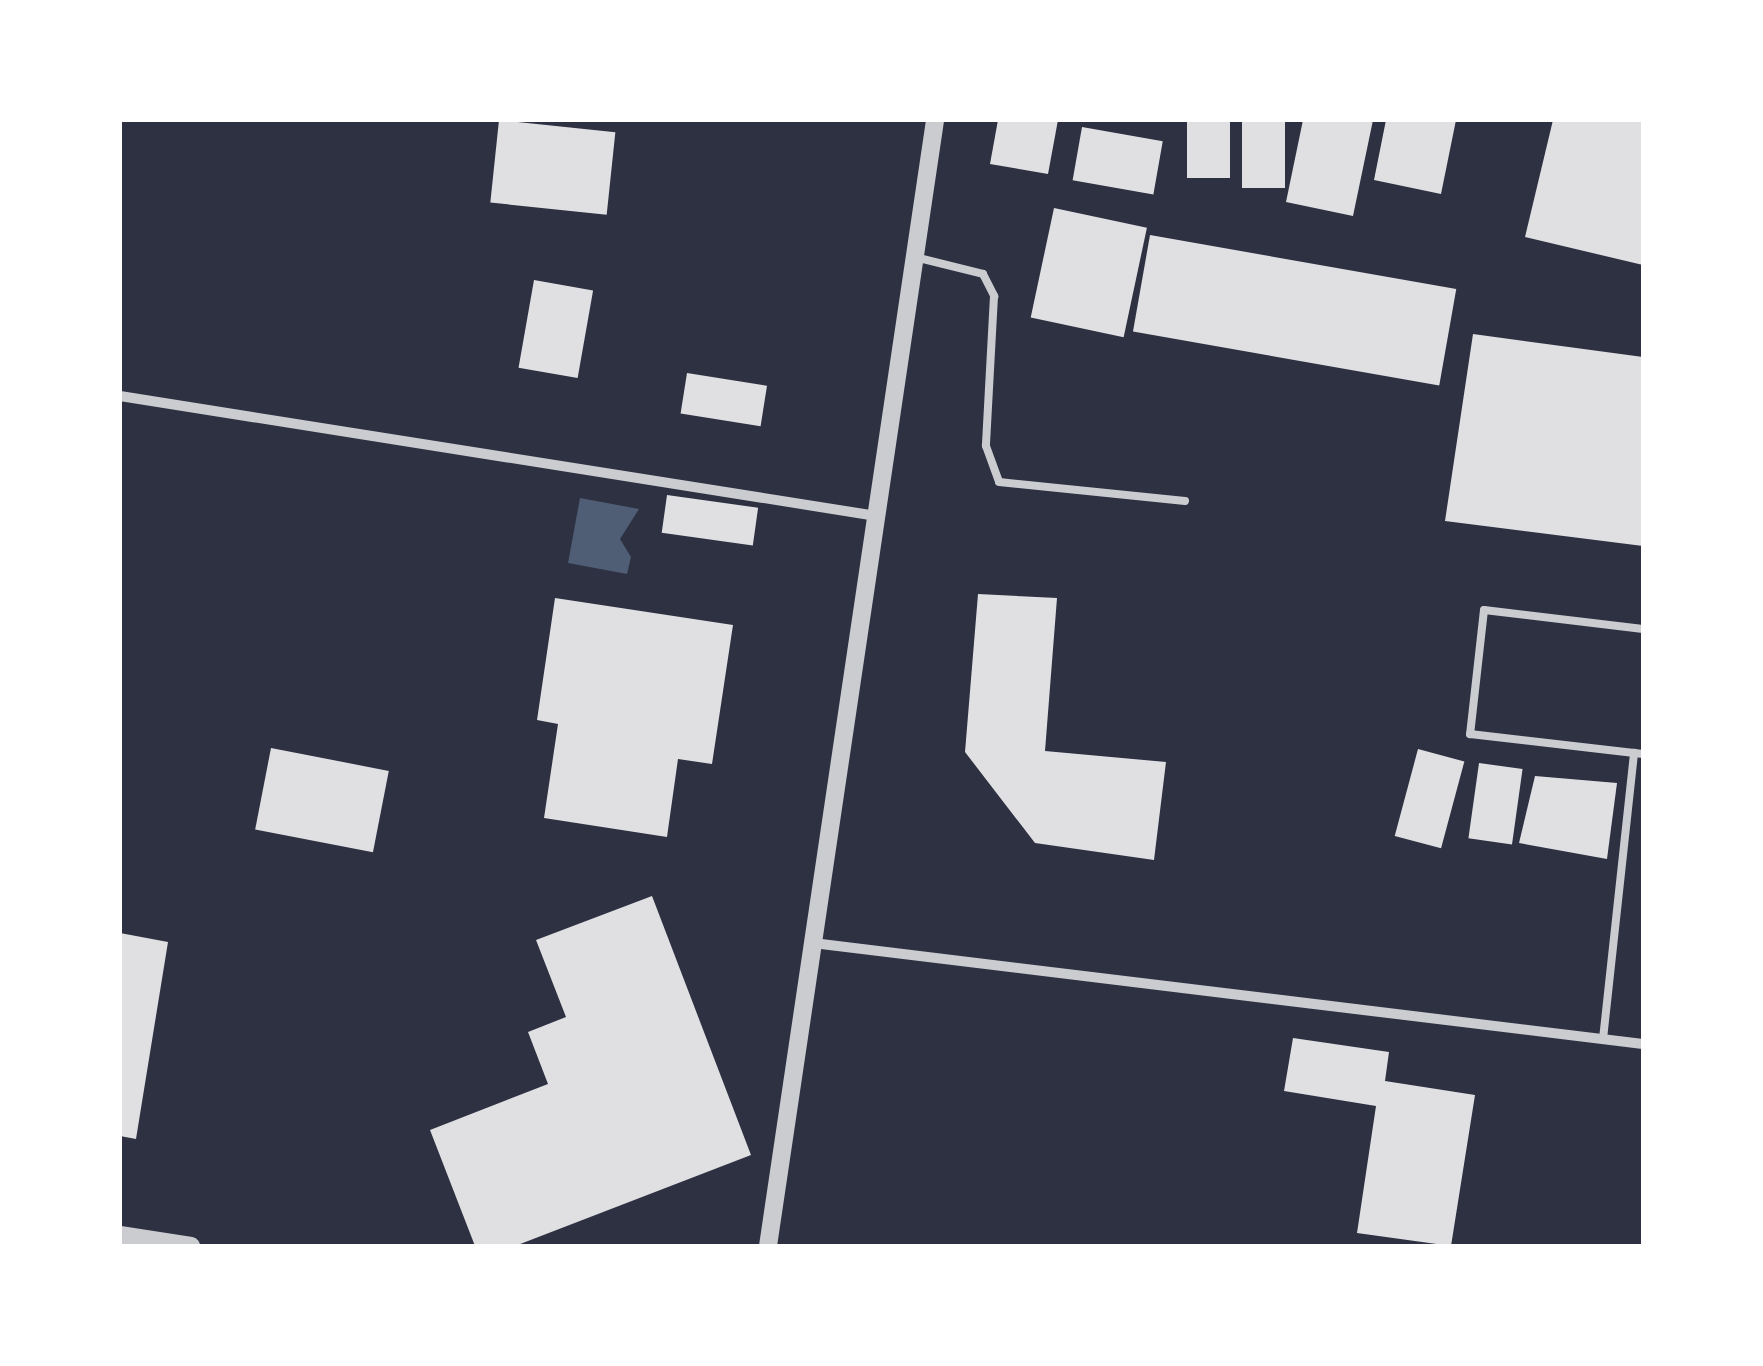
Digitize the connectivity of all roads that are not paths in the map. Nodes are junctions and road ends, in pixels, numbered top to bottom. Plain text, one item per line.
1 (936, 120) edge
2 (915, 257) junction
3 (120, 396) edge
4 (1185, 500) dead end
5 (878, 516) junction
6 (1643, 629) edge
7 (1639, 753) edge
8 (812, 943) junction
9 (1603, 1039) junction
10 (1643, 1042) edge
11 (120, 1236) edge
12 (191, 1246) edge
13 (768, 1246) edge

1 - 2 street
2 - 4 lane
2 - 5 street
3 - 5 street
5 - 8 street
6 - 7 lane
7 - 9 lane
8 - 9 street
8 - 13 street
9 - 10 street
11 - 12 street

